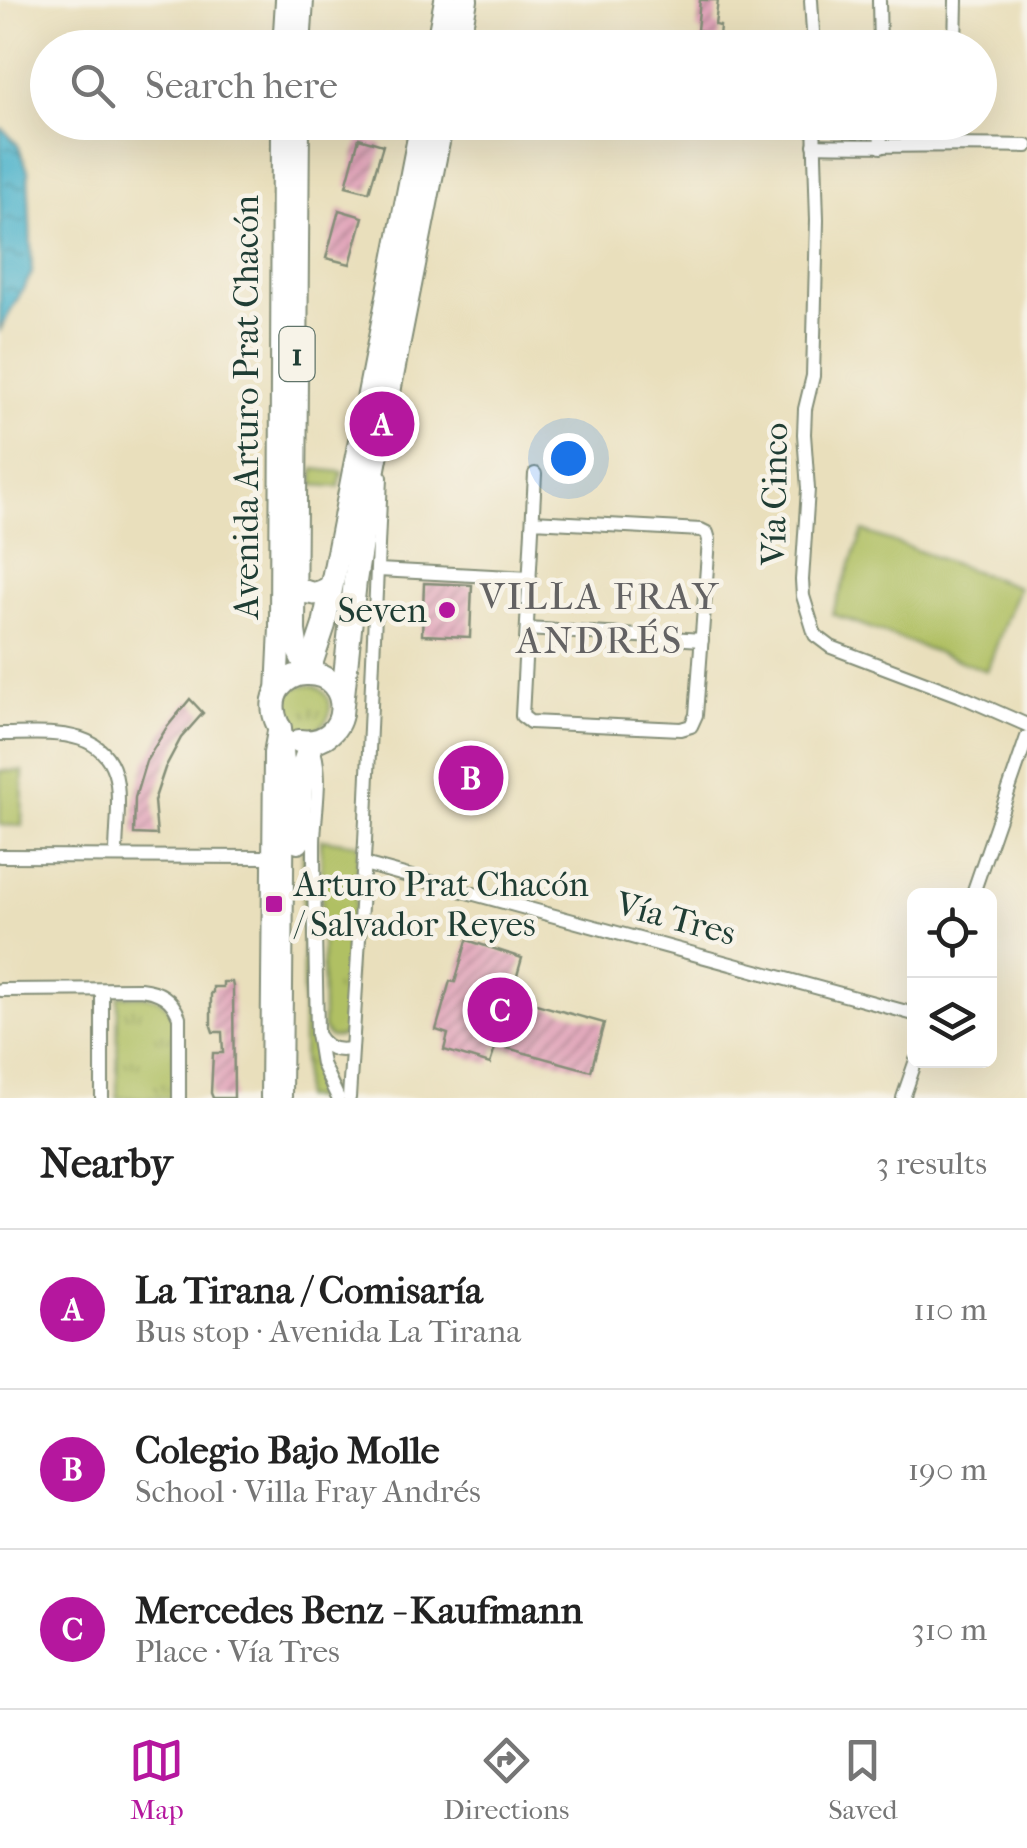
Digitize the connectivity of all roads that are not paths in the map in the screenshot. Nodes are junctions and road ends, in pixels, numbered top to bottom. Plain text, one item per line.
1 (286, 0) edge
2 (303, 0) edge
3 (446, 0) edge
4 (466, 0) edge
5 (812, 0) edge
6 (879, 0) edge
7 (956, 0) edge
8 (284, 30) edge
9 (301, 30) edge
10 (440, 30) edge
11 (460, 30) edge
12 (813, 30) edge
13 (880, 30) edge
14 (955, 30) edge
15 (282, 140) edge
16 (298, 140) edge
17 (418, 140) edge
18 (438, 140) edge
19 (814, 140) edge
20 (881, 140) edge
21 (954, 140) edge
22 (954, 144) junction
23 (814, 145) junction
24 (1027, 146) edge
25 (881, 147) junction
26 (382, 430) junction
27 (536, 474) dead end
28 (533, 522) junction
29 (378, 570) junction
30 (530, 578) junction
31 (295, 585) junction
32 (331, 586) junction
33 (527, 629) junction
34 (702, 640) junction
35 (308, 674) junction
36 (277, 692) junction
37 (342, 705) junction
38 (1027, 725) edge
39 (279, 726) junction
40 (0, 734) edge
41 (1027, 736) edge
42 (311, 742) junction
43 (116, 855) junction
44 (0, 856) edge
45 (269, 857) junction
46 (364, 864) junction
47 (975, 888) edge
48 (0, 990) edge
49 (102, 990) junction
50 (907, 1012) edge
51 (317, 1033) junction
52 (352, 1048) junction
53 (913, 1068) edge
54 (102, 1098) edge
55 (179, 1098) edge
56 (267, 1098) edge
57 (280, 1098) edge
58 (296, 1098) edge
59 (338, 1098) edge
60 (349, 1098) edge
61 (903, 1098) edge

1 - 8 main road
2 - 9 main road
3 - 10 highway
4 - 11 highway
5 - 12 street
6 - 13 street
7 - 14 street
15 - 36 main road, Avenida Arturo Prat Chacón / 1
16 - 31 main road, Avenida Arturo Prat Chacón / 1
17 - 32 highway
18 - 26 highway
19 - 23 street, Vía Cinco
20 - 25 street
21 - 22 street
22 - 24 street
22 - 25 street
23 - 25 street
23 - 38 street, Vía Cinco
26 - 29 street
26 - 37 highway
27 - 28 street
28 - 30 street
28 - 34 street
29 - 30 street
29 - 46 street
30 - 33 street
31 - 32 highway
31 - 35 main road, Avenida Arturo Prat Chacón / 1
32 - 35 highway
33 - 34 street
33 - 34 street
35 - 36 highway
35 - 37 highway
36 - 39 highway, Avenida Arturo Prat Chacón / 1
37 - 42 highway
39 - 42 highway
39 - 45 street, Avenida Arturo Prat Chacón
39 - 57 highway, Avenida Arturo Prat Chacón / 1
40 - 43 street
41 - 47 street
42 - 51 street
42 - 58 highway
43 - 44 street
43 - 45 street
45 - 56 street, Avenida Arturo Prat Chacón
46 - 50 street, Vía Tres
46 - 52 street
48 - 49 street
49 - 54 street
49 - 55 street
51 - 52 street
51 - 59 street
52 - 60 street
53 - 61 street

